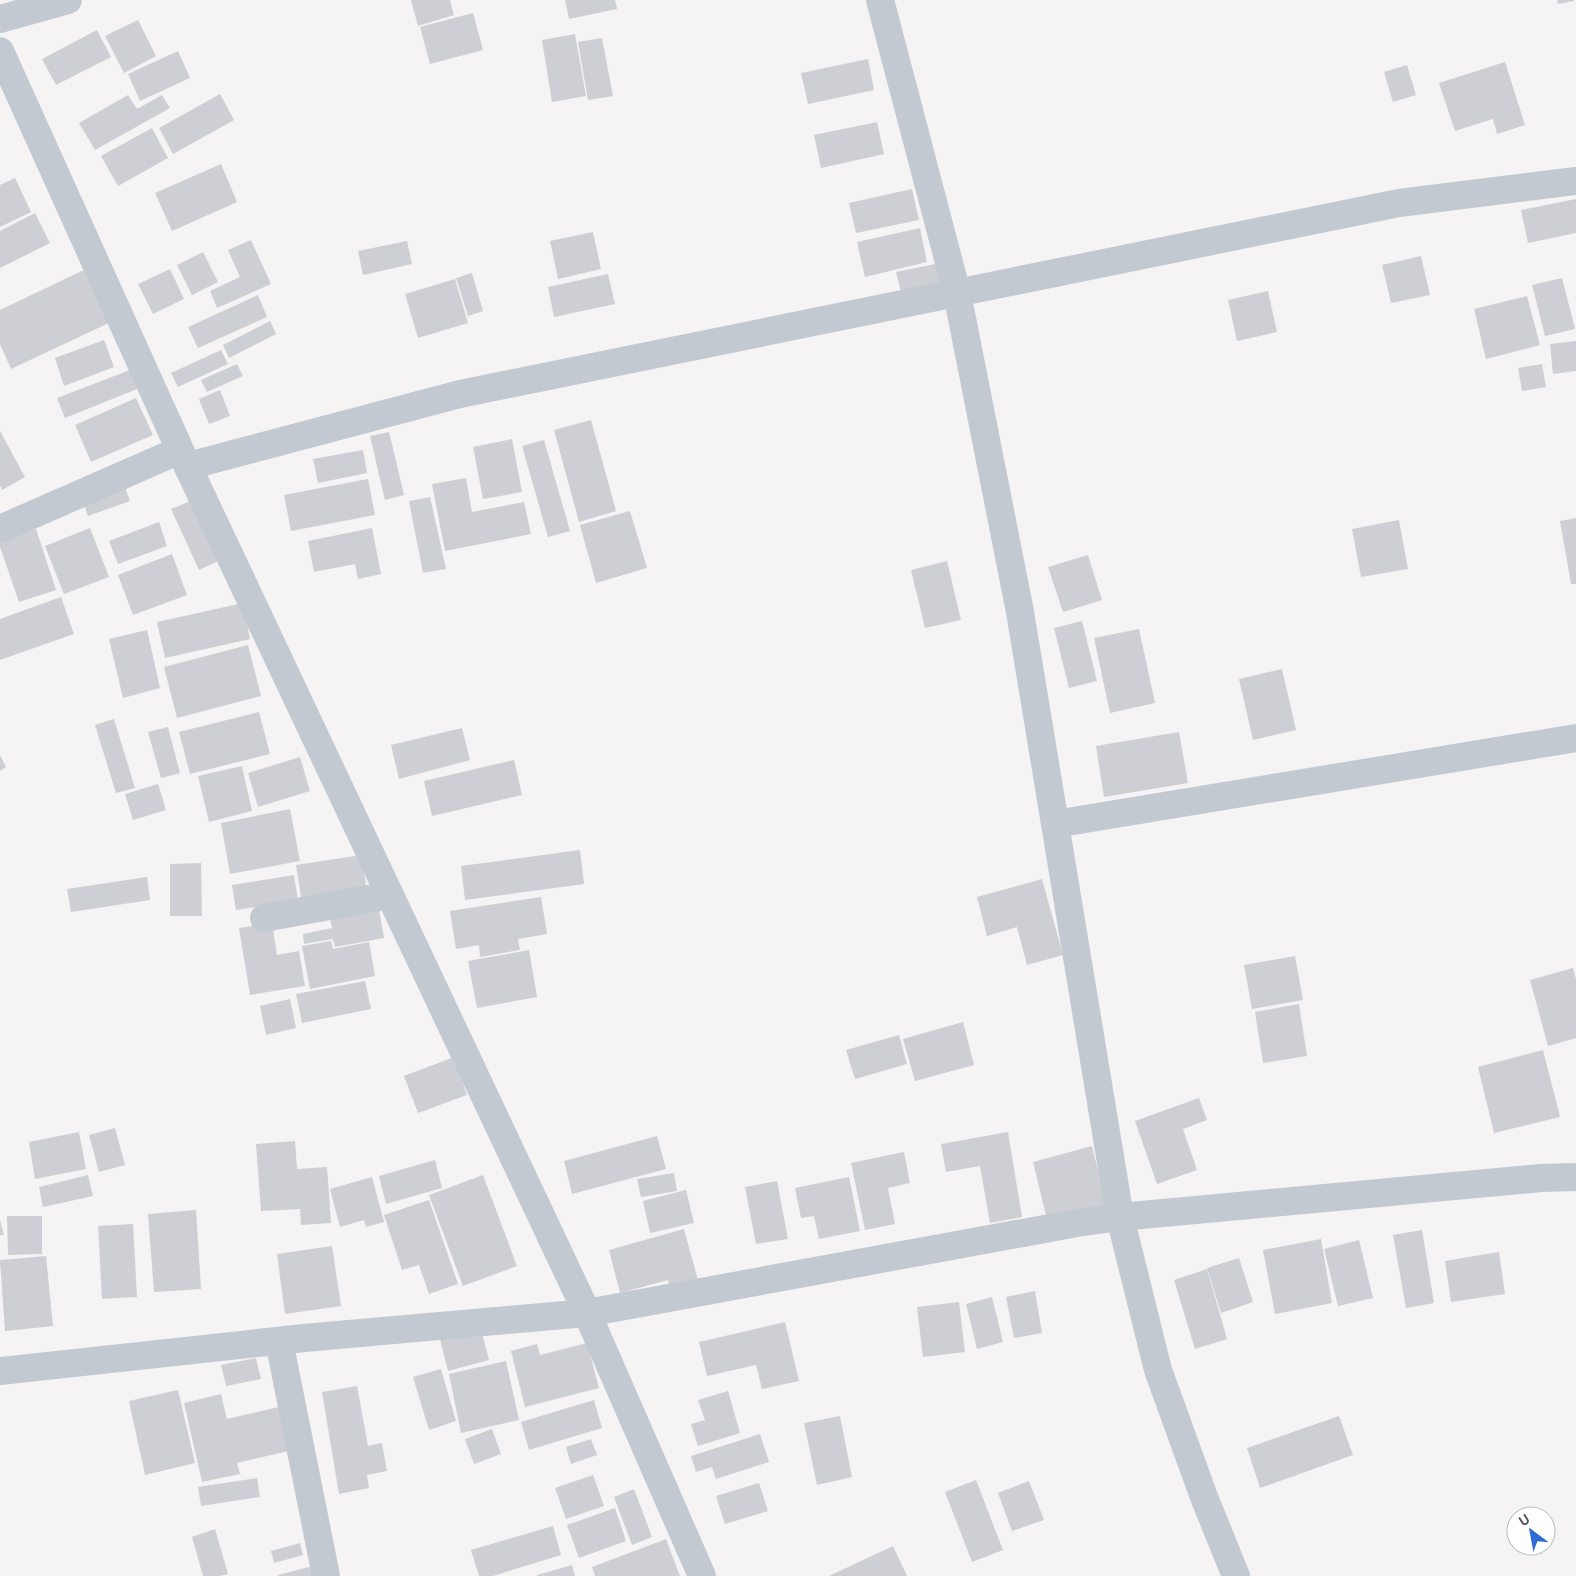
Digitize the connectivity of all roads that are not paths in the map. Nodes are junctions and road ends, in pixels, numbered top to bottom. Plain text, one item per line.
1 (68, 0) edge
2 (880, 0) edge
3 (0, 19) edge
4 (0, 51) edge
5 (1576, 180) edge
6 (957, 293) junction
7 (184, 458) junction
8 (0, 529) edge
9 (1576, 738) edge
10 (1055, 824) junction
11 (390, 895) junction
12 (264, 918) dead end
13 (1576, 1177) edge
14 (1120, 1217) junction
15 (587, 1313) junction
16 (278, 1341) junction
17 (0, 1371) edge
18 (326, 1576) edge
19 (702, 1576) edge
20 (1236, 1576) edge

1 - 3 street
2 - 6 street
4 - 7 street
5 - 6 street
6 - 7 street
6 - 10 street
7 - 8 street
7 - 11 street
9 - 10 street
10 - 14 street
11 - 12 street
11 - 15 street
13 - 14 street
14 - 15 street
14 - 20 street
15 - 16 street
15 - 19 street
16 - 17 street
16 - 18 street

